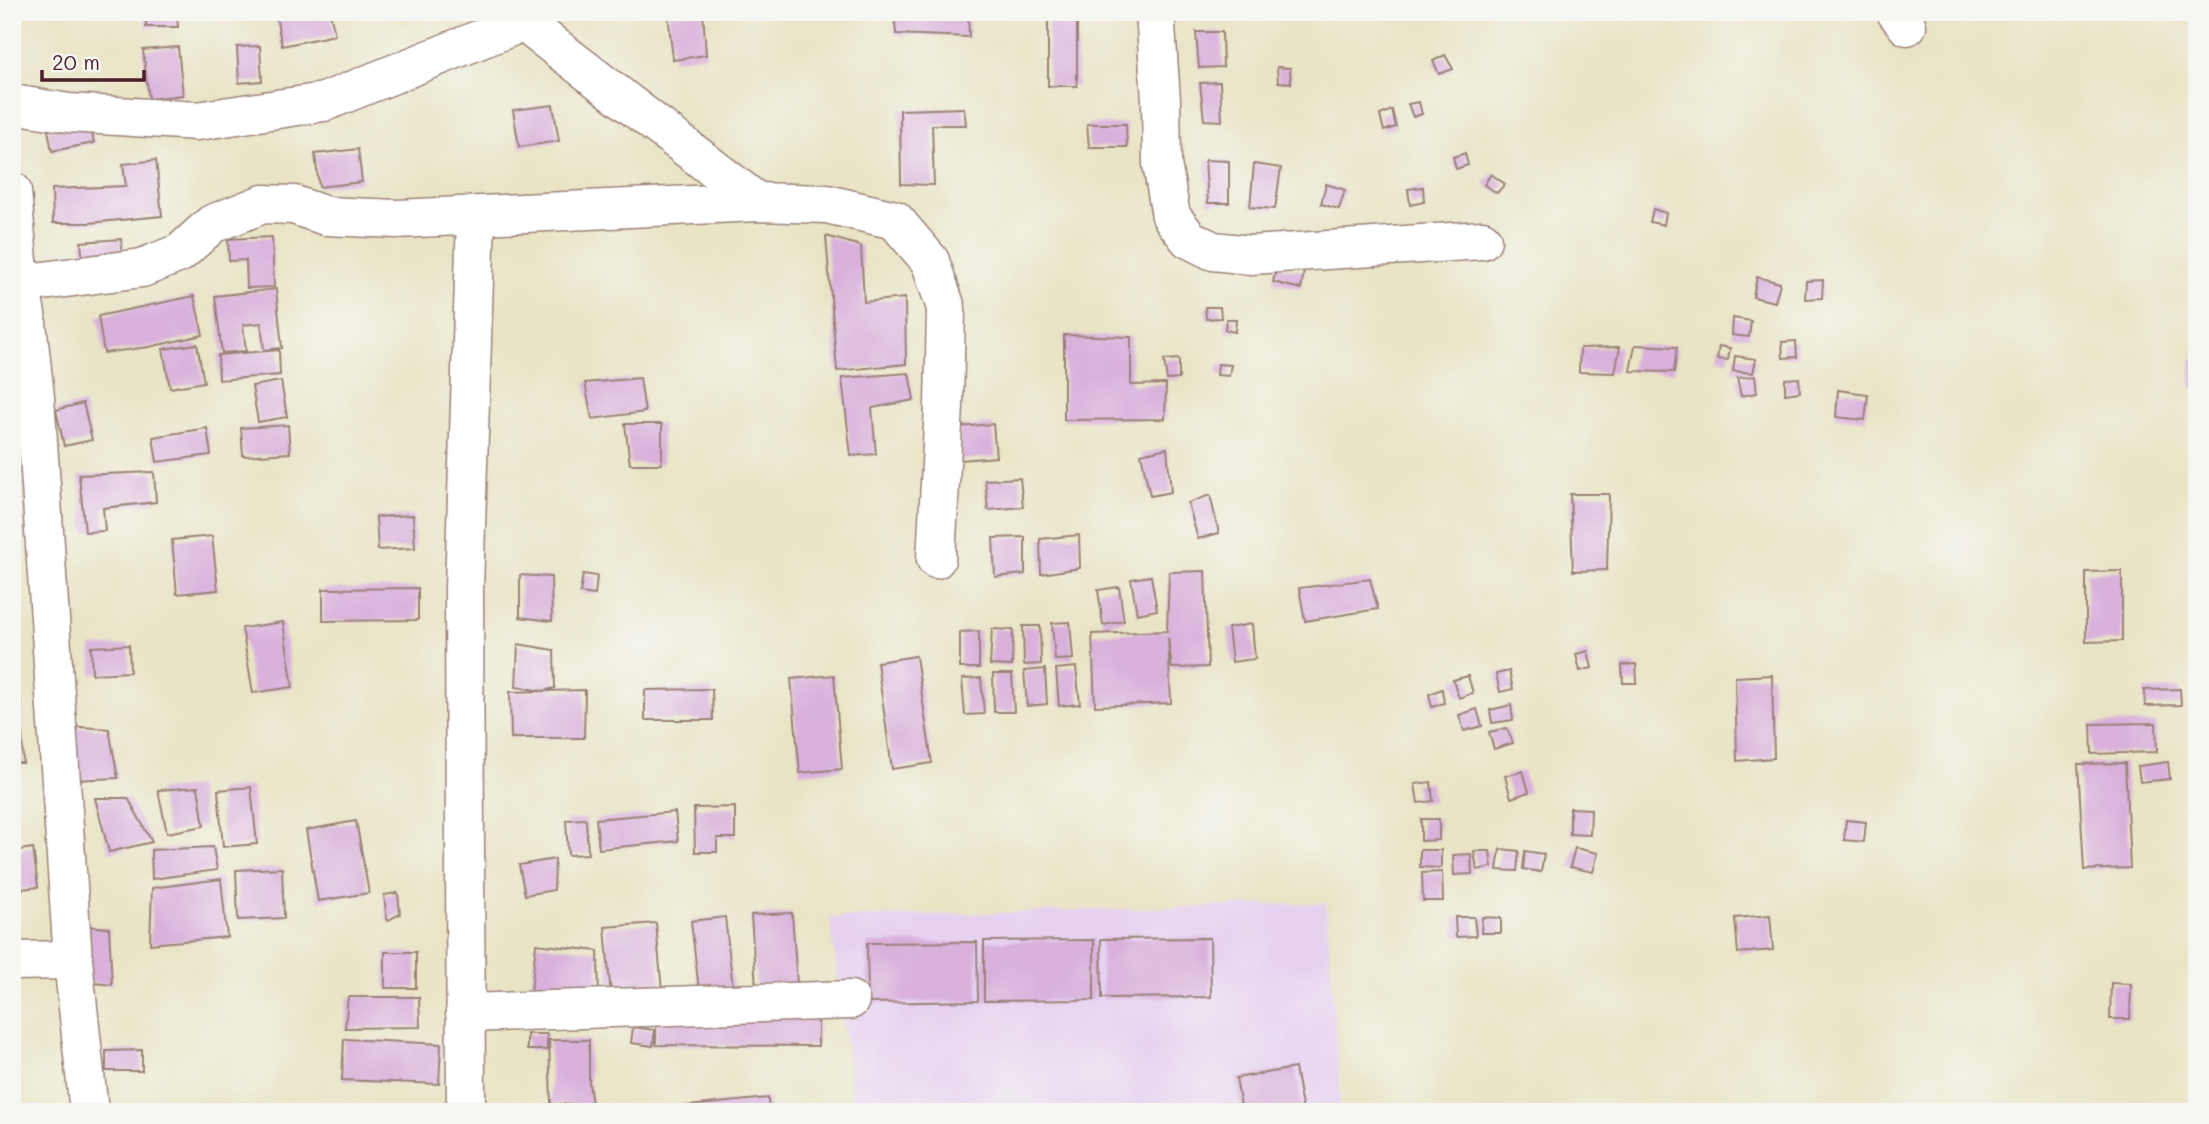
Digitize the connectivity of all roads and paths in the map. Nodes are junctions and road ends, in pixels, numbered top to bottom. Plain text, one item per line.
1 (1155, 12) edge
2 (523, 17) edge
3 (12, 104) edge
4 (12, 191) edge
5 (757, 202) junction
6 (476, 217) junction
7 (1482, 240) dead end
8 (20, 284) junction
9 (936, 559) dead end
10 (73, 960) junction
11 (12, 961) edge
12 (850, 1000) dead end
13 (465, 1013) junction
14 (89, 1112) edge
15 (466, 1112) edge

1 - 7 street
2 - 3 street
2 - 5 street
4 - 8 street
5 - 6 street
5 - 9 street
6 - 8 street
6 - 13 street
8 - 10 street
10 - 11 street
10 - 14 street
12 - 13 street
13 - 15 street

